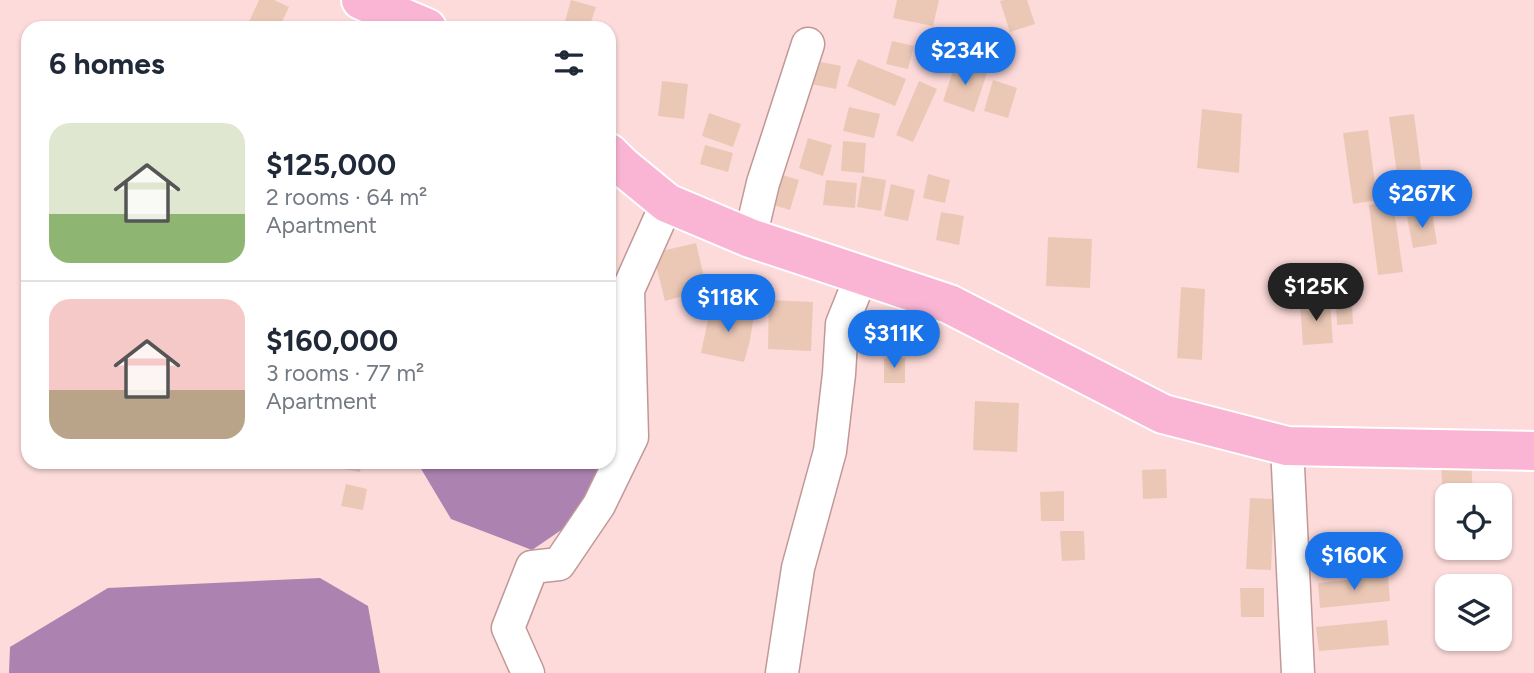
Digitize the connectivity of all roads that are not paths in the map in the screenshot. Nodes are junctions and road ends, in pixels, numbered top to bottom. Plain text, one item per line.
1 (360, 0) edge
2 (410, 21) edge
3 (808, 44) dead end
4 (616, 160) edge
5 (667, 203) junction
6 (750, 238) junction
7 (862, 274) junction
8 (1287, 446) junction
9 (1534, 451) edge
10 (528, 673) edge
11 (782, 673) edge
12 (1298, 673) edge

1 - 2 main road
3 - 6 street
4 - 5 main road
5 - 6 main road
5 - 10 street
6 - 7 main road
7 - 8 main road
7 - 11 street
8 - 9 main road
8 - 12 street

